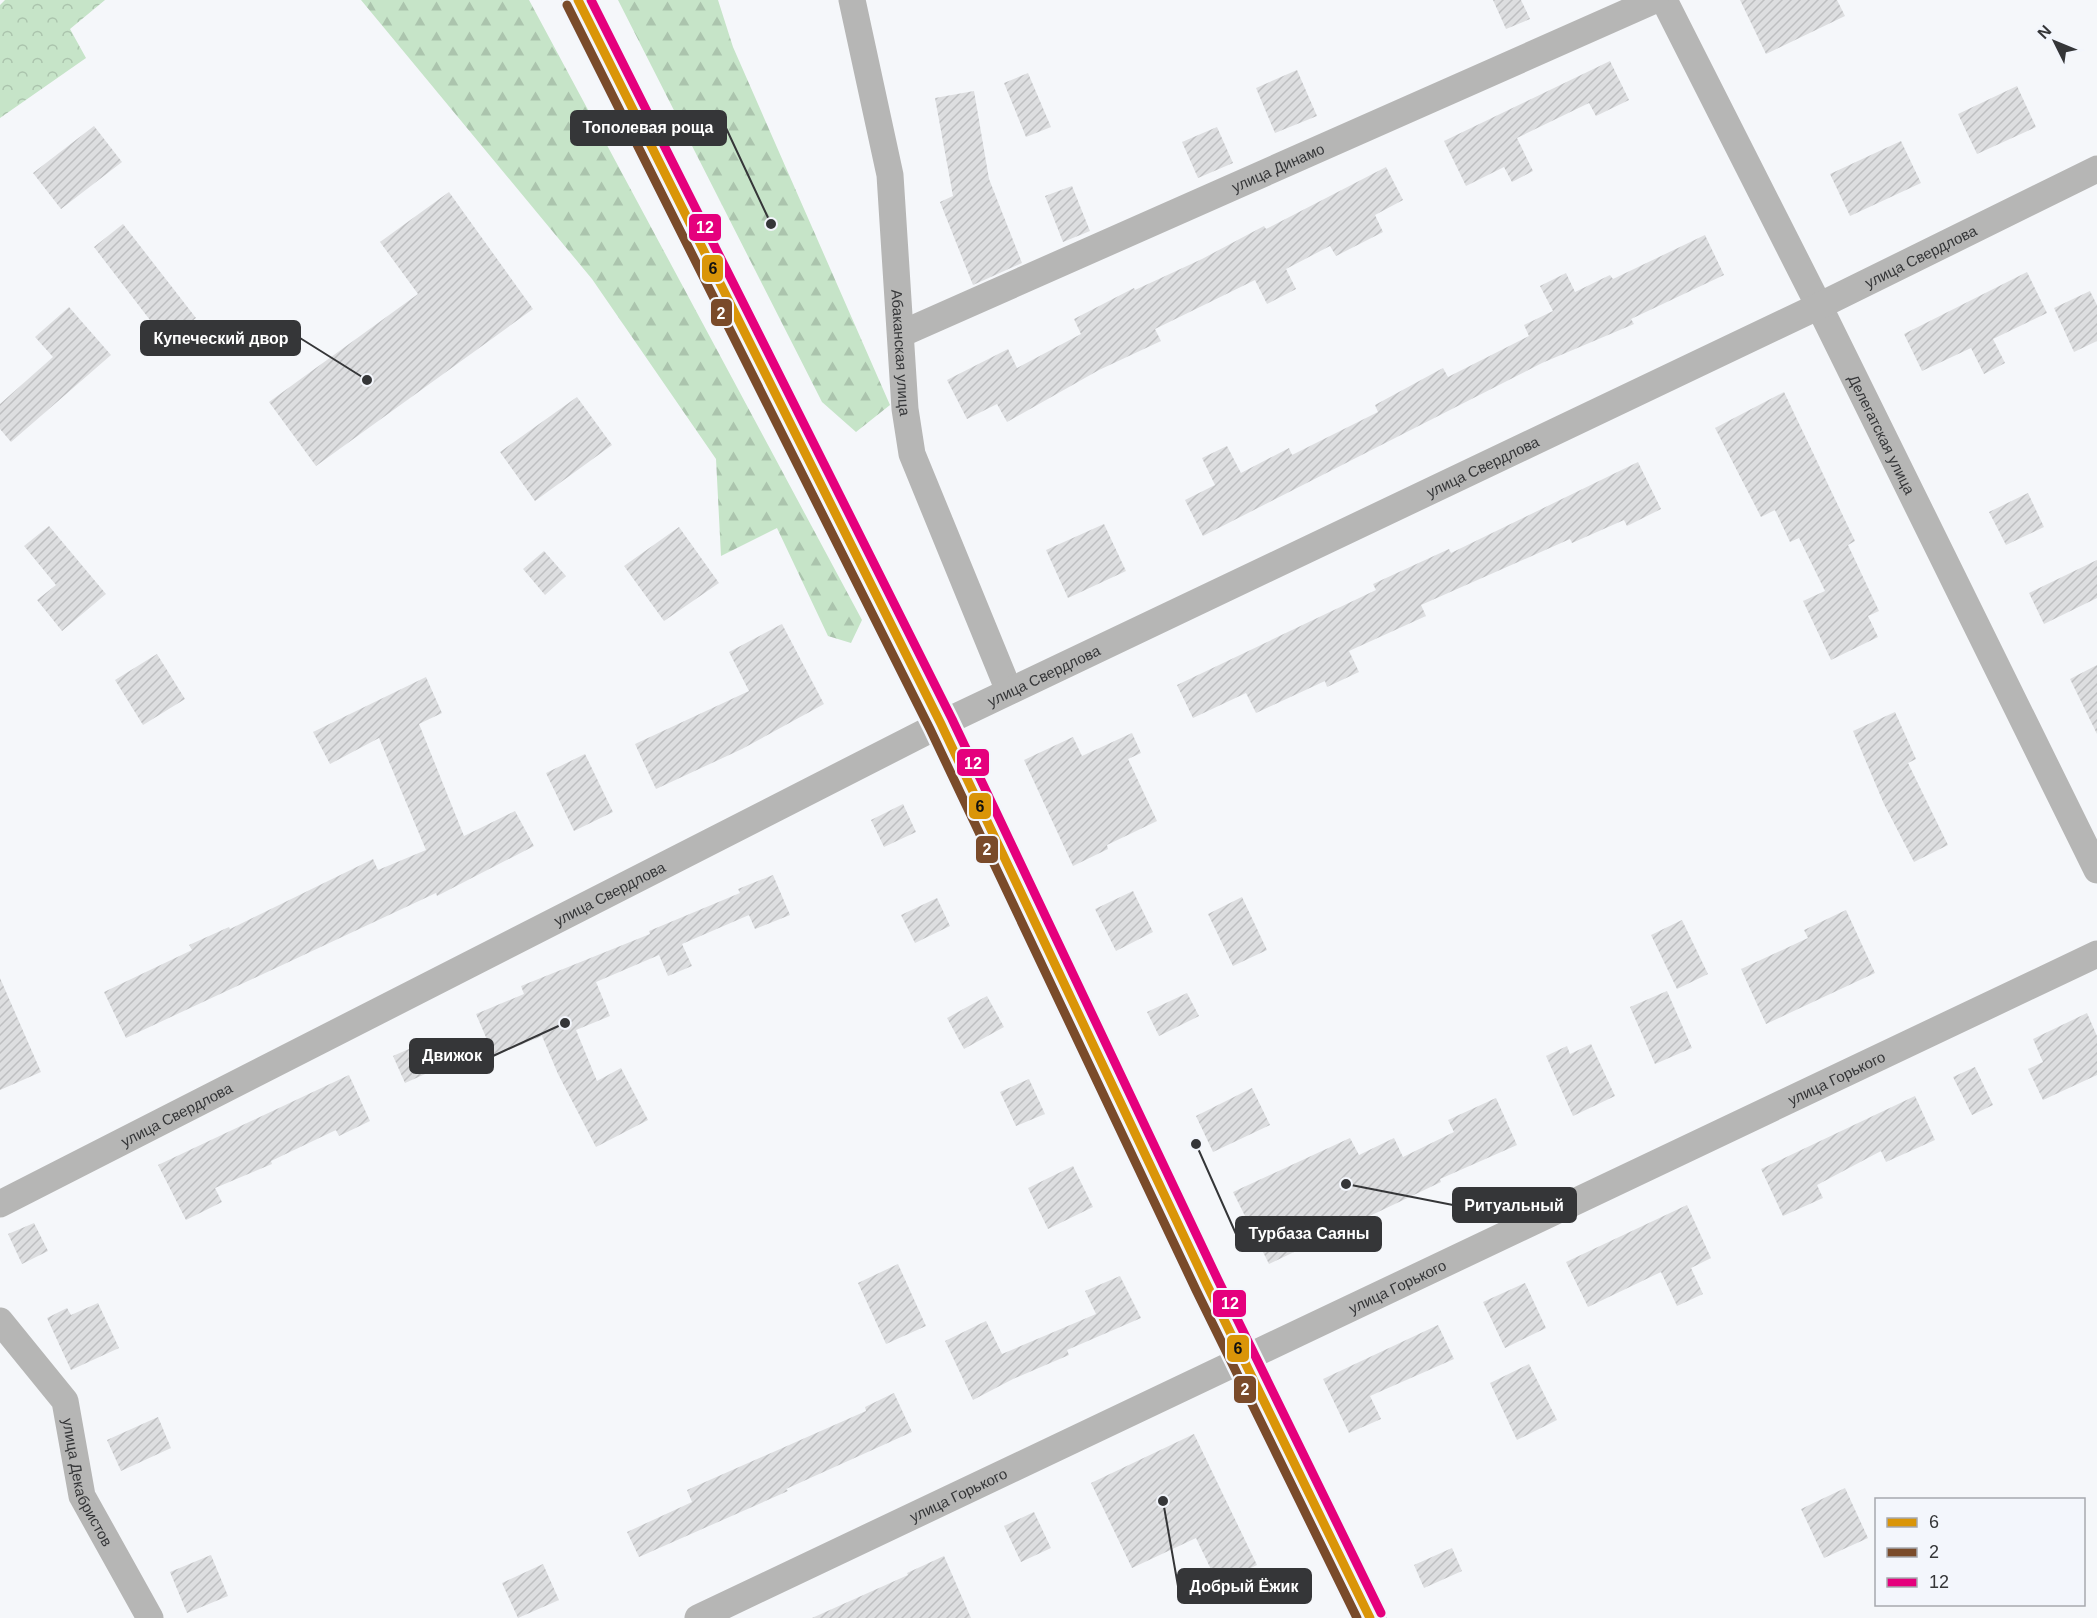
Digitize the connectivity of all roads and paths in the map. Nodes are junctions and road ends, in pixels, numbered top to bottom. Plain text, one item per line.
1 (578, 0) edge
2 (852, 0) edge
3 (1655, 0) edge
4 (1664, 0) edge
5 (2097, 169) edge
6 (1819, 306) junction
7 (901, 334) junction
8 (1009, 691) junction
9 (941, 724) junction
10 (2097, 870) edge
11 (2097, 954) edge
12 (0, 1204) edge
13 (0, 1321) edge
14 (1244, 1358) junction
15 (150, 1618) edge
16 (698, 1618) edge
17 (1370, 1618) edge

1 - 9 main road
2 - 7 street, Абаканская улица
3 - 7 street, улица Динамо
4 - 6 street, Делегатская улица
5 - 6 street, улица Свердлова
6 - 8 street, улица Свердлова
6 - 10 street, Делегатская улица
7 - 8 street, Абаканская улица
8 - 9 street, улица Свердлова
9 - 12 street, улица Свердлова
9 - 14 main road
11 - 14 street, улица Горького
13 - 15 street, улица Декабристов
14 - 16 street, улица Горького
14 - 17 main road

